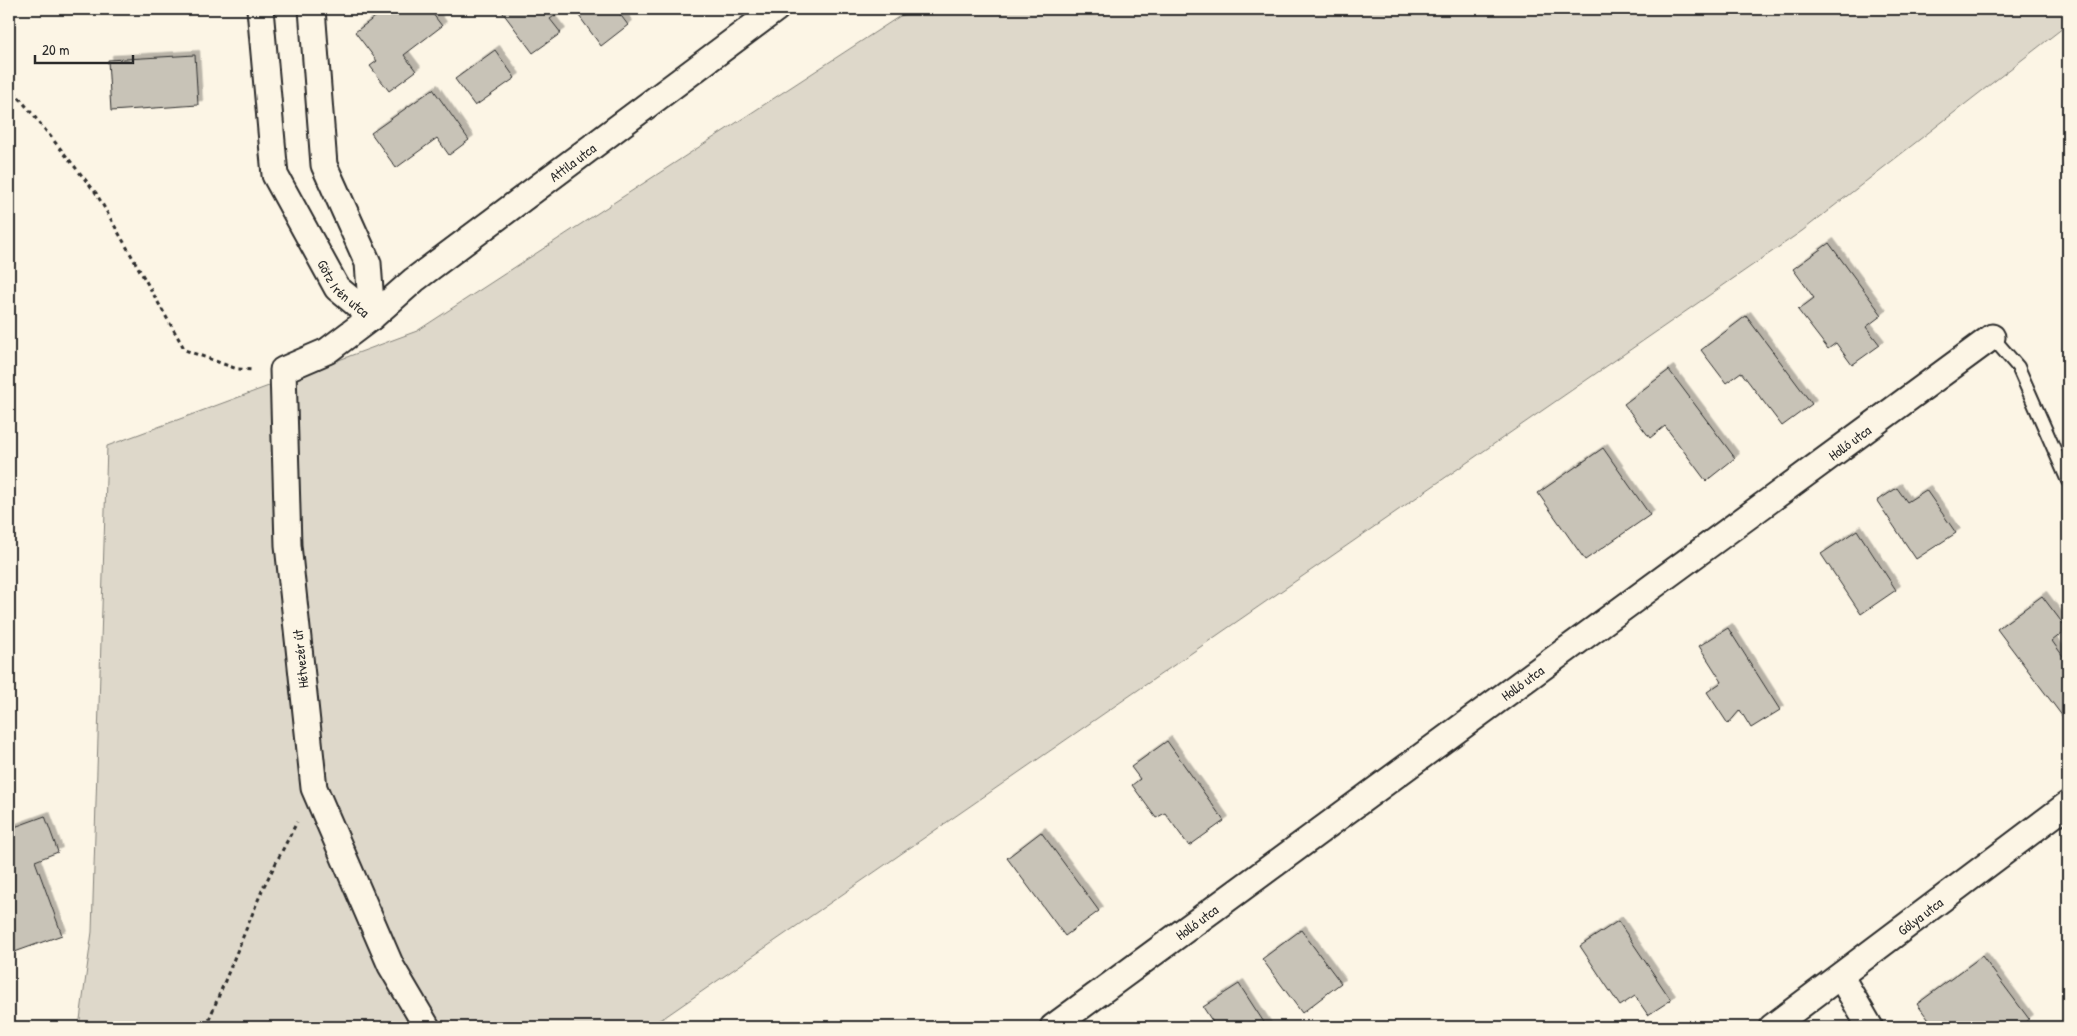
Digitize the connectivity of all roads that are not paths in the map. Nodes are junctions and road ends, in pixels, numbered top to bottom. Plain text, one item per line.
1 (260, 9) edge
2 (312, 9) edge
3 (776, 9) edge
4 (372, 317) junction
5 (1992, 337) joint
6 (2068, 481) edge
7 (2068, 804) edge
8 (1841, 976) junction
9 (427, 1027) edge
10 (1053, 1027) edge
11 (1772, 1027) edge
12 (1870, 1027) edge

1 - 4 street, Götz Irén utca
2 - 4 street, Götz Irén utca
3 - 4 street, Attila utca
4 - 9 street, Hétvezér út
5 - 6 lane
5 - 10 street, Holló utca
7 - 8 street, Gólya utca
8 - 11 street, Gólya utca
8 - 12 street

